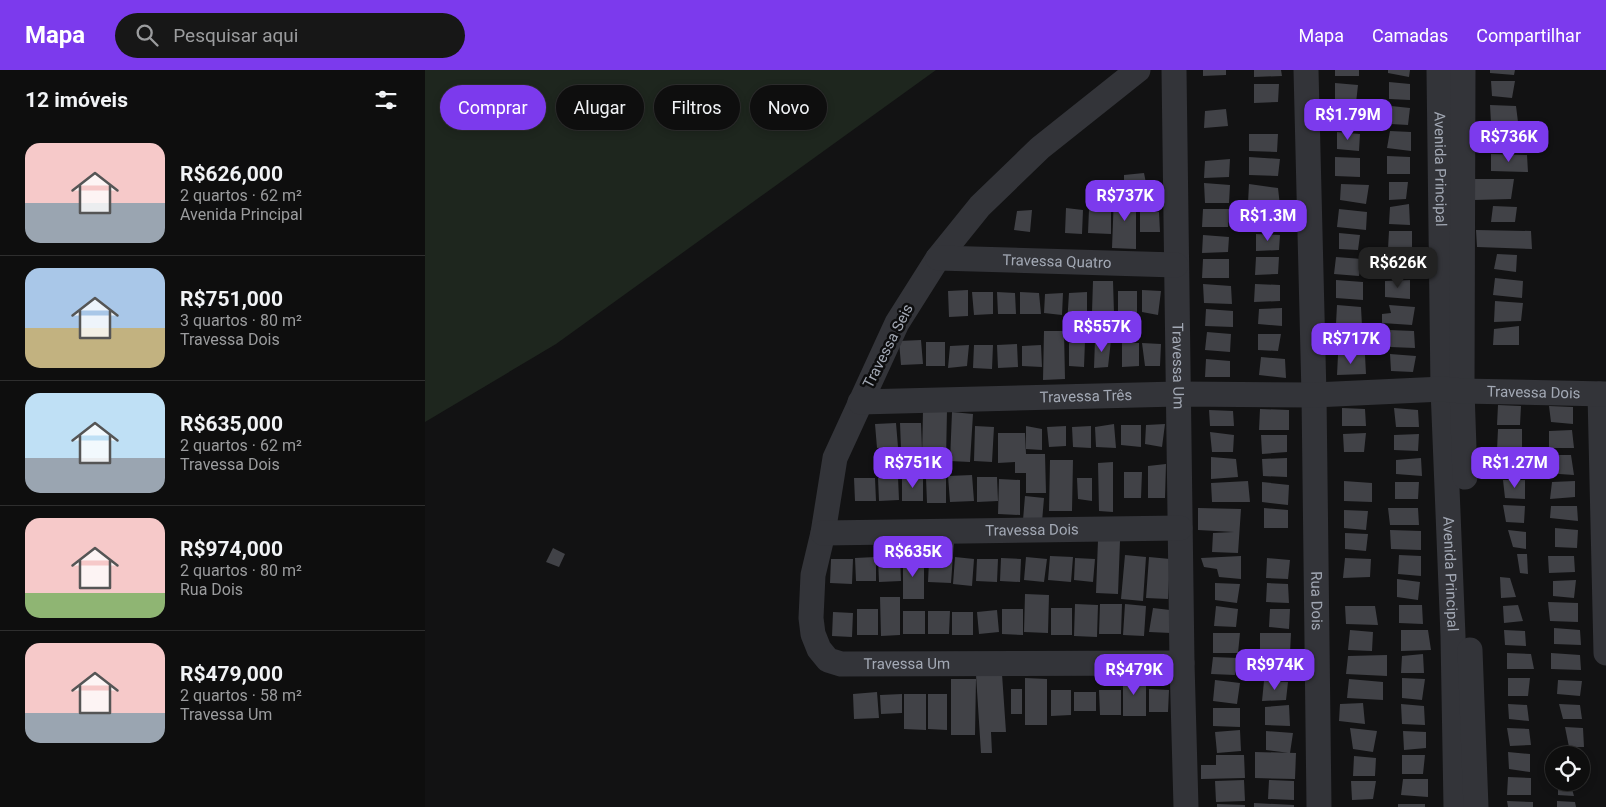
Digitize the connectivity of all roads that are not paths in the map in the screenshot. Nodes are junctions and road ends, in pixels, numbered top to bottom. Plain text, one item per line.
1 (1138, 70) edge
2 (1174, 70) edge
3 (1306, 70) edge
4 (1439, 70) edge
5 (1463, 70) edge
6 (938, 258) junction
7 (1176, 265) junction
8 (1452, 390) junction
9 (1178, 394) junction
10 (1603, 394) edge
11 (1314, 395) junction
12 (860, 402) junction
13 (1180, 528) junction
14 (823, 533) junction
15 (1606, 653) edge
16 (1182, 663) junction
17 (841, 664) joint
18 (1186, 807) edge
19 (1319, 807) edge
20 (1456, 807) edge
21 (1476, 807) edge

1 - 6 street, Travessa Seis
2 - 7 street, Travessa Um
3 - 11 street, Rua Dois
4 - 8 street, Avenida Principal
5 - 8 street, Avenida Principal
6 - 7 street, Travessa Quatro
6 - 12 street, Travessa Seis
7 - 9 street, Travessa Um
8 - 10 street, Travessa Dois
8 - 11 street
8 - 20 street, Avenida Principal
8 - 21 street, Avenida Principal
9 - 11 street, Travessa Três
9 - 12 street, Travessa Três
9 - 13 street, Travessa Um
10 - 15 street
11 - 19 street, Rua Dois
12 - 14 street, Travessa Seis
13 - 14 street, Travessa Dois
13 - 16 street, Travessa Um
14 - 17 street, Travessa Seis
16 - 17 street, Travessa Um
16 - 18 street, Travessa Um

